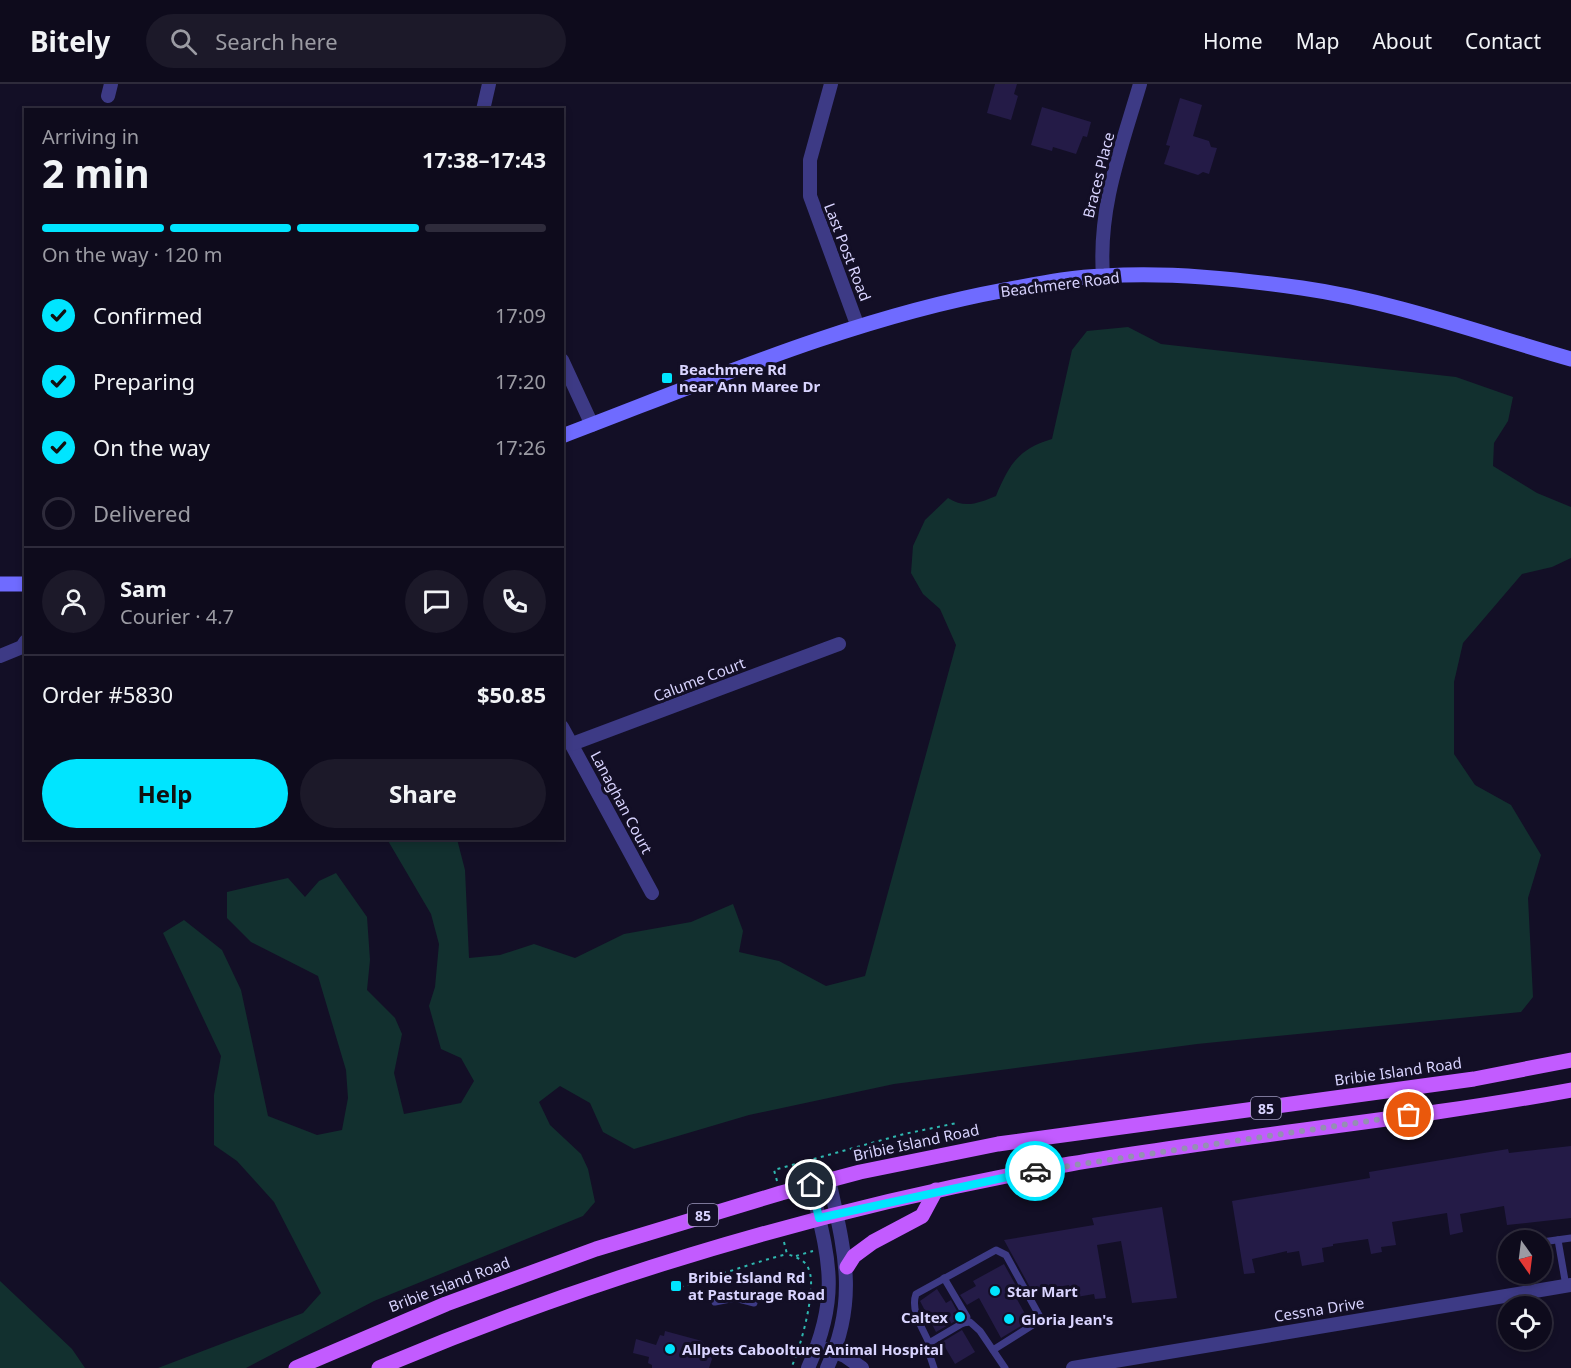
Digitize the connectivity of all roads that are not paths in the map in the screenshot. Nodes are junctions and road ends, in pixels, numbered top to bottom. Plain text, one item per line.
1 (489, 84) edge
2 (831, 84) edge
3 (1140, 84) edge
4 (483, 108) edge
5 (1103, 276) junction
6 (858, 327) junction
7 (1571, 359) edge
8 (564, 364) edge
9 (592, 425) junction
10 (564, 435) edge
11 (0, 584) edge
12 (24, 584) edge
13 (24, 644) edge
14 (838, 644) dead end
15 (0, 656) edge
16 (564, 730) edge
17 (572, 744) junction
18 (652, 893) dead end
19 (1571, 1060) edge
20 (1571, 1090) edge
21 (829, 1180) junction
22 (811, 1185) junction
23 (936, 1190) junction
24 (836, 1214) junction
25 (819, 1218) junction
26 (1571, 1238) edge
27 (1558, 1240) junction
28 (1552, 1241) edge
29 (847, 1267) junction
30 (944, 1278) junction
31 (1568, 1285) edge
32 (715, 1302) dead end
33 (754, 1303) dead end
34 (963, 1323) junction
35 (929, 1343) junction
36 (819, 1345) junction
37 (993, 1350) junction
38 (835, 1352) junction
39 (296, 1368) edge
40 (379, 1368) edge
41 (808, 1368) edge
42 (827, 1368) edge
43 (862, 1368) edge
44 (934, 1368) edge
45 (1005, 1368) edge
46 (1073, 1368) edge

1 - 4 street
2 - 6 street, Last Post Road
3 - 5 street, Braces Place
5 - 6 main road, Beachmere Road
5 - 7 main road, Beachmere Road
6 - 9 main road, Beachmere Road
8 - 9 street
9 - 10 main road, Beachmere Road
11 - 12 main road
13 - 15 street
14 - 17 street, Calume Court
16 - 17 street, Lanaghan Court
17 - 18 street, Lanaghan Court
19 - 21 main road, Bribie Island Road / 85
20 - 23 main road, 85
21 - 22 main road, Bribie Island Road / 85
21 - 24 street
22 - 25 street
22 - 39 main road, Bribie Island Road / 85
23 - 24 main road, 85
23 - 29 main road
24 - 25 main road, 85
24 - 29 street
25 - 36 street
25 - 40 main road, 85
26 - 27 lane
27 - 28 lane
27 - 31 lane
29 - 38 street
30 - 34 lane
30 - 35 lane
30 - 37 lane
31 - 46 street, Cessna Drive
32 - 33 lane
34 - 35 lane
34 - 37 lane
35 - 44 lane
36 - 38 street
36 - 41 street
37 - 45 lane
38 - 42 street
38 - 43 street

